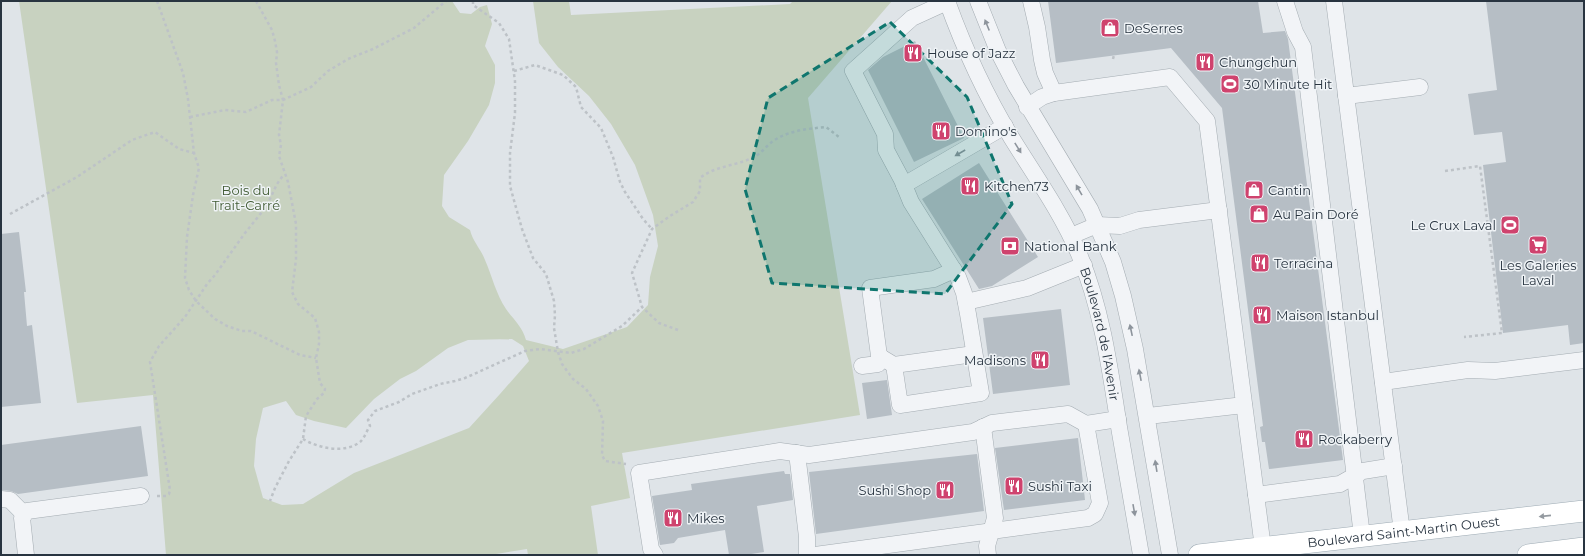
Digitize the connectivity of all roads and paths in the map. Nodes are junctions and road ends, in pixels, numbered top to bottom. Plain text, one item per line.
1 (157, 1) edge
2 (256, 1) edge
3 (446, 1) edge
4 (473, 1) edge
5 (978, 1) edge
6 (1031, 1) edge
7 (1285, 1) edge
8 (1334, 1) edge
9 (947, 2) edge
10 (514, 71) junction
11 (1420, 87) dead end
12 (1054, 93) junction
13 (1346, 96) junction
14 (284, 100) junction
15 (1027, 107) junction
16 (190, 117) junction
17 (1005, 126) junction
18 (839, 137) dead end
19 (194, 153) junction
20 (1446, 171) dead end
21 (284, 173) junction
22 (904, 185) junction
23 (1219, 210) junction
24 (10, 214) dead end
25 (1097, 225) junction
26 (652, 229) junction
27 (1071, 236) junction
28 (1084, 265) junction
29 (954, 270) junction
30 (196, 301) junction
31 (966, 302) junction
32 (642, 307) junction
33 (678, 330) dead end
34 (1464, 337) dead end
35 (558, 352) junction
36 (974, 354) junction
37 (316, 358) junction
38 (1584, 360) edge
39 (888, 361) junction
40 (862, 366) dead end
41 (1383, 382) junction
42 (1244, 405) junction
43 (1148, 416) junction
44 (1118, 419) junction
45 (1086, 424) junction
46 (983, 427) junction
47 (303, 439) junction
48 (798, 453) junction
49 (1394, 466) junction
50 (638, 473) junction
51 (1355, 475) junction
52 (1256, 495) junction
53 (141, 496) joint
54 (1, 499) edge
55 (270, 501) dead end
56 (1584, 511) edge
57 (24, 514) junction
58 (991, 531) junction
59 (1402, 532) junction
60 (1362, 536) junction
61 (1263, 548) junction
62 (1584, 548) edge
63 (1558, 553) edge
64 (26, 555) edge
65 (656, 555) edge
66 (807, 555) edge
67 (815, 555) edge
68 (988, 555) edge
69 (1141, 555) edge
70 (1170, 555) edge
71 (1199, 555) edge
72 (1528, 555) edge

1 - 16 path
2 - 14 path
3 - 14 path
4 - 10 path
15 -> 5 street
6 - 12 street
7 - 51 street
8 - 13 street
9 - 17 street, Boulevard de l'Avenir
9 - 22 street
10 - 26 path
10 - 35 path
11 - 13 street
12 - 15 street
12 - 23 street
13 - 41 street
14 - 16 path
14 - 21 path
25 -> 15 street
16 - 19 path
17 -> 22 street
17 -> 27 street, Boulevard de l'Avenir
18 - 26 path
19 - 24 path
19 - 30 path
20 - 34 path
21 - 30 path
21 - 37 path
22 - 29 street
23 - 25 street
23 - 42 street
25 - 27 street
43 -> 25 street
26 - 32 path
27 - 28 street, Boulevard de l'Avenir
28 - 31 street
28 - 44 street, Boulevard de l'Avenir
29 - 31 street
29 - 39 street
30 - 37 path
30 - 53 path
31 - 36 street
32 - 33 path
32 - 35 path
35 - 47 path
35 - 50 path
36 - 39 street
36 - 39 street
37 - 47 path
38 - 41 street
39 - 40 street
41 - 49 street
42 - 43 street
42 - 52 street
70 -> 43 street
44 - 45 street
44 -> 69 street, Boulevard de l'Avenir
45 - 46 street
45 - 58 street
46 - 48 street
46 - 58 street
47 - 55 path
48 - 50 street
48 - 66 street
49 - 51 street
49 - 59 street
50 - 65 street
51 - 52 street
51 - 60 street
52 - 61 street
53 - 57 street
54 - 57 street
56 -> 59 main road, Boulevard Saint-Martin Ouest
57 - 64 street
58 - 67 street
58 - 68 street
59 - 60 main road, Boulevard Saint-Martin Ouest
60 - 61 main road, Boulevard Saint-Martin Ouest
61 - 71 main road, Boulevard Saint-Martin Ouest
62 - 63 main road
63 - 72 main road

